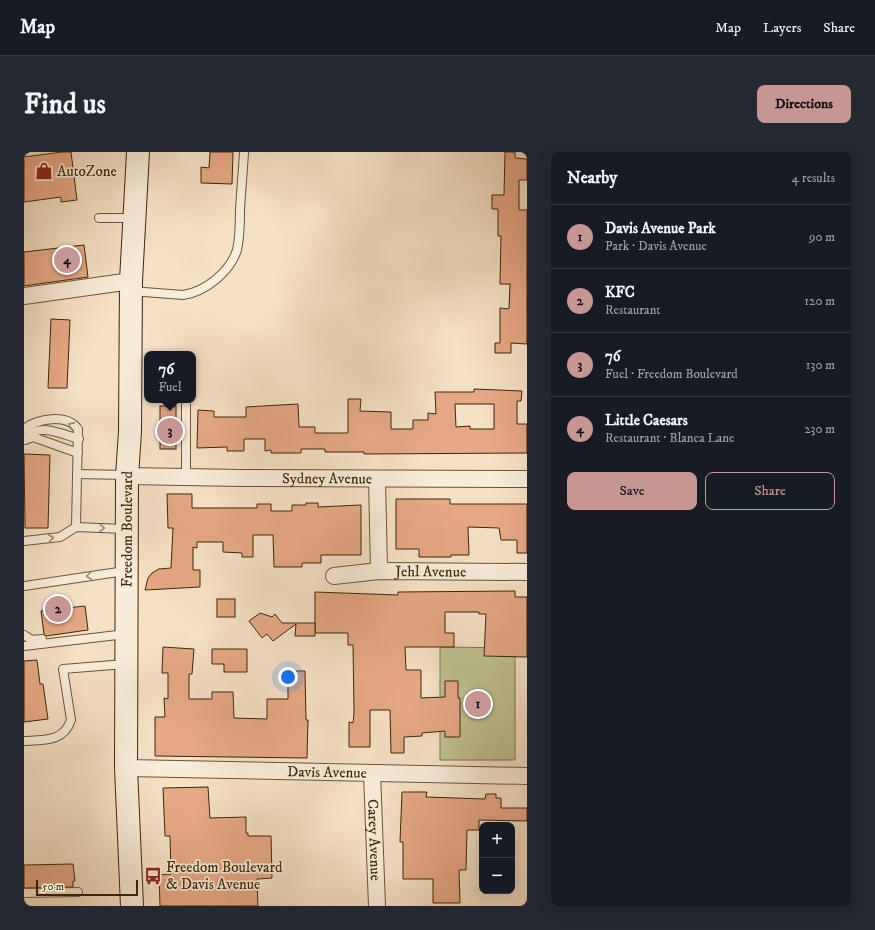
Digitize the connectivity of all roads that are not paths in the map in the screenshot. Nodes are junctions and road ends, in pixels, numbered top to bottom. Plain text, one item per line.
1 (138, 152) edge
2 (244, 152) edge
3 (99, 218) dead end
4 (134, 218) junction
5 (131, 286) junction
6 (24, 296) edge
7 (186, 405) dead end
8 (24, 429) edge
9 (78, 439) junction
10 (24, 441) edge
11 (78, 453) junction
12 (78, 474) junction
13 (128, 476) junction
14 (186, 477) junction
15 (377, 479) junction
16 (527, 479) edge
17 (76, 527) junction
18 (128, 529) junction
19 (24, 541) edge
20 (128, 571) junction
21 (379, 571) junction
22 (527, 572) edge
23 (334, 576) dead end
24 (24, 586) edge
25 (128, 634) junction
26 (24, 636) edge
27 (103, 637) junction
28 (24, 646) edge
29 (128, 664) junction
30 (24, 741) edge
31 (126, 768) junction
32 (372, 773) junction
33 (527, 776) edge
34 (78, 892) dead end
35 (24, 893) edge
36 (132, 906) edge
37 (377, 906) edge

1 - 4 main road, Freedom Boulevard
2 - 5 lane
3 - 4 lane
4 - 5 main road, Freedom Boulevard
5 - 6 street
5 - 13 main road, Freedom Boulevard
7 - 14 lane
9 -> 8 lane
9 - 10 lane
9 - 11 lane
10 - 11 lane
11 - 12 lane
12 - 13 lane
12 - 17 lane
13 - 14 street, Sydney Avenue
13 - 18 main road, Freedom Boulevard
14 - 15 street, Sydney Avenue
15 - 16 street, Sydney Avenue
15 - 21 street
17 -> 18 lane
19 -> 17 lane
18 - 20 main road, Freedom Boulevard
20 -> 24 lane
20 - 25 main road, Freedom Boulevard
21 - 22 street, Jehl Avenue
21 - 23 street, Jehl Avenue
25 - 27 lane
25 - 29 main road, Freedom Boulevard
26 - 27 lane
27 - 28 lane
29 - 30 lane
29 - 31 main road, Freedom Boulevard
31 - 32 street, Davis Avenue
31 - 36 main road, Freedom Boulevard
32 - 33 street, Davis Avenue
32 - 37 street, Carey Avenue
34 - 35 lane

